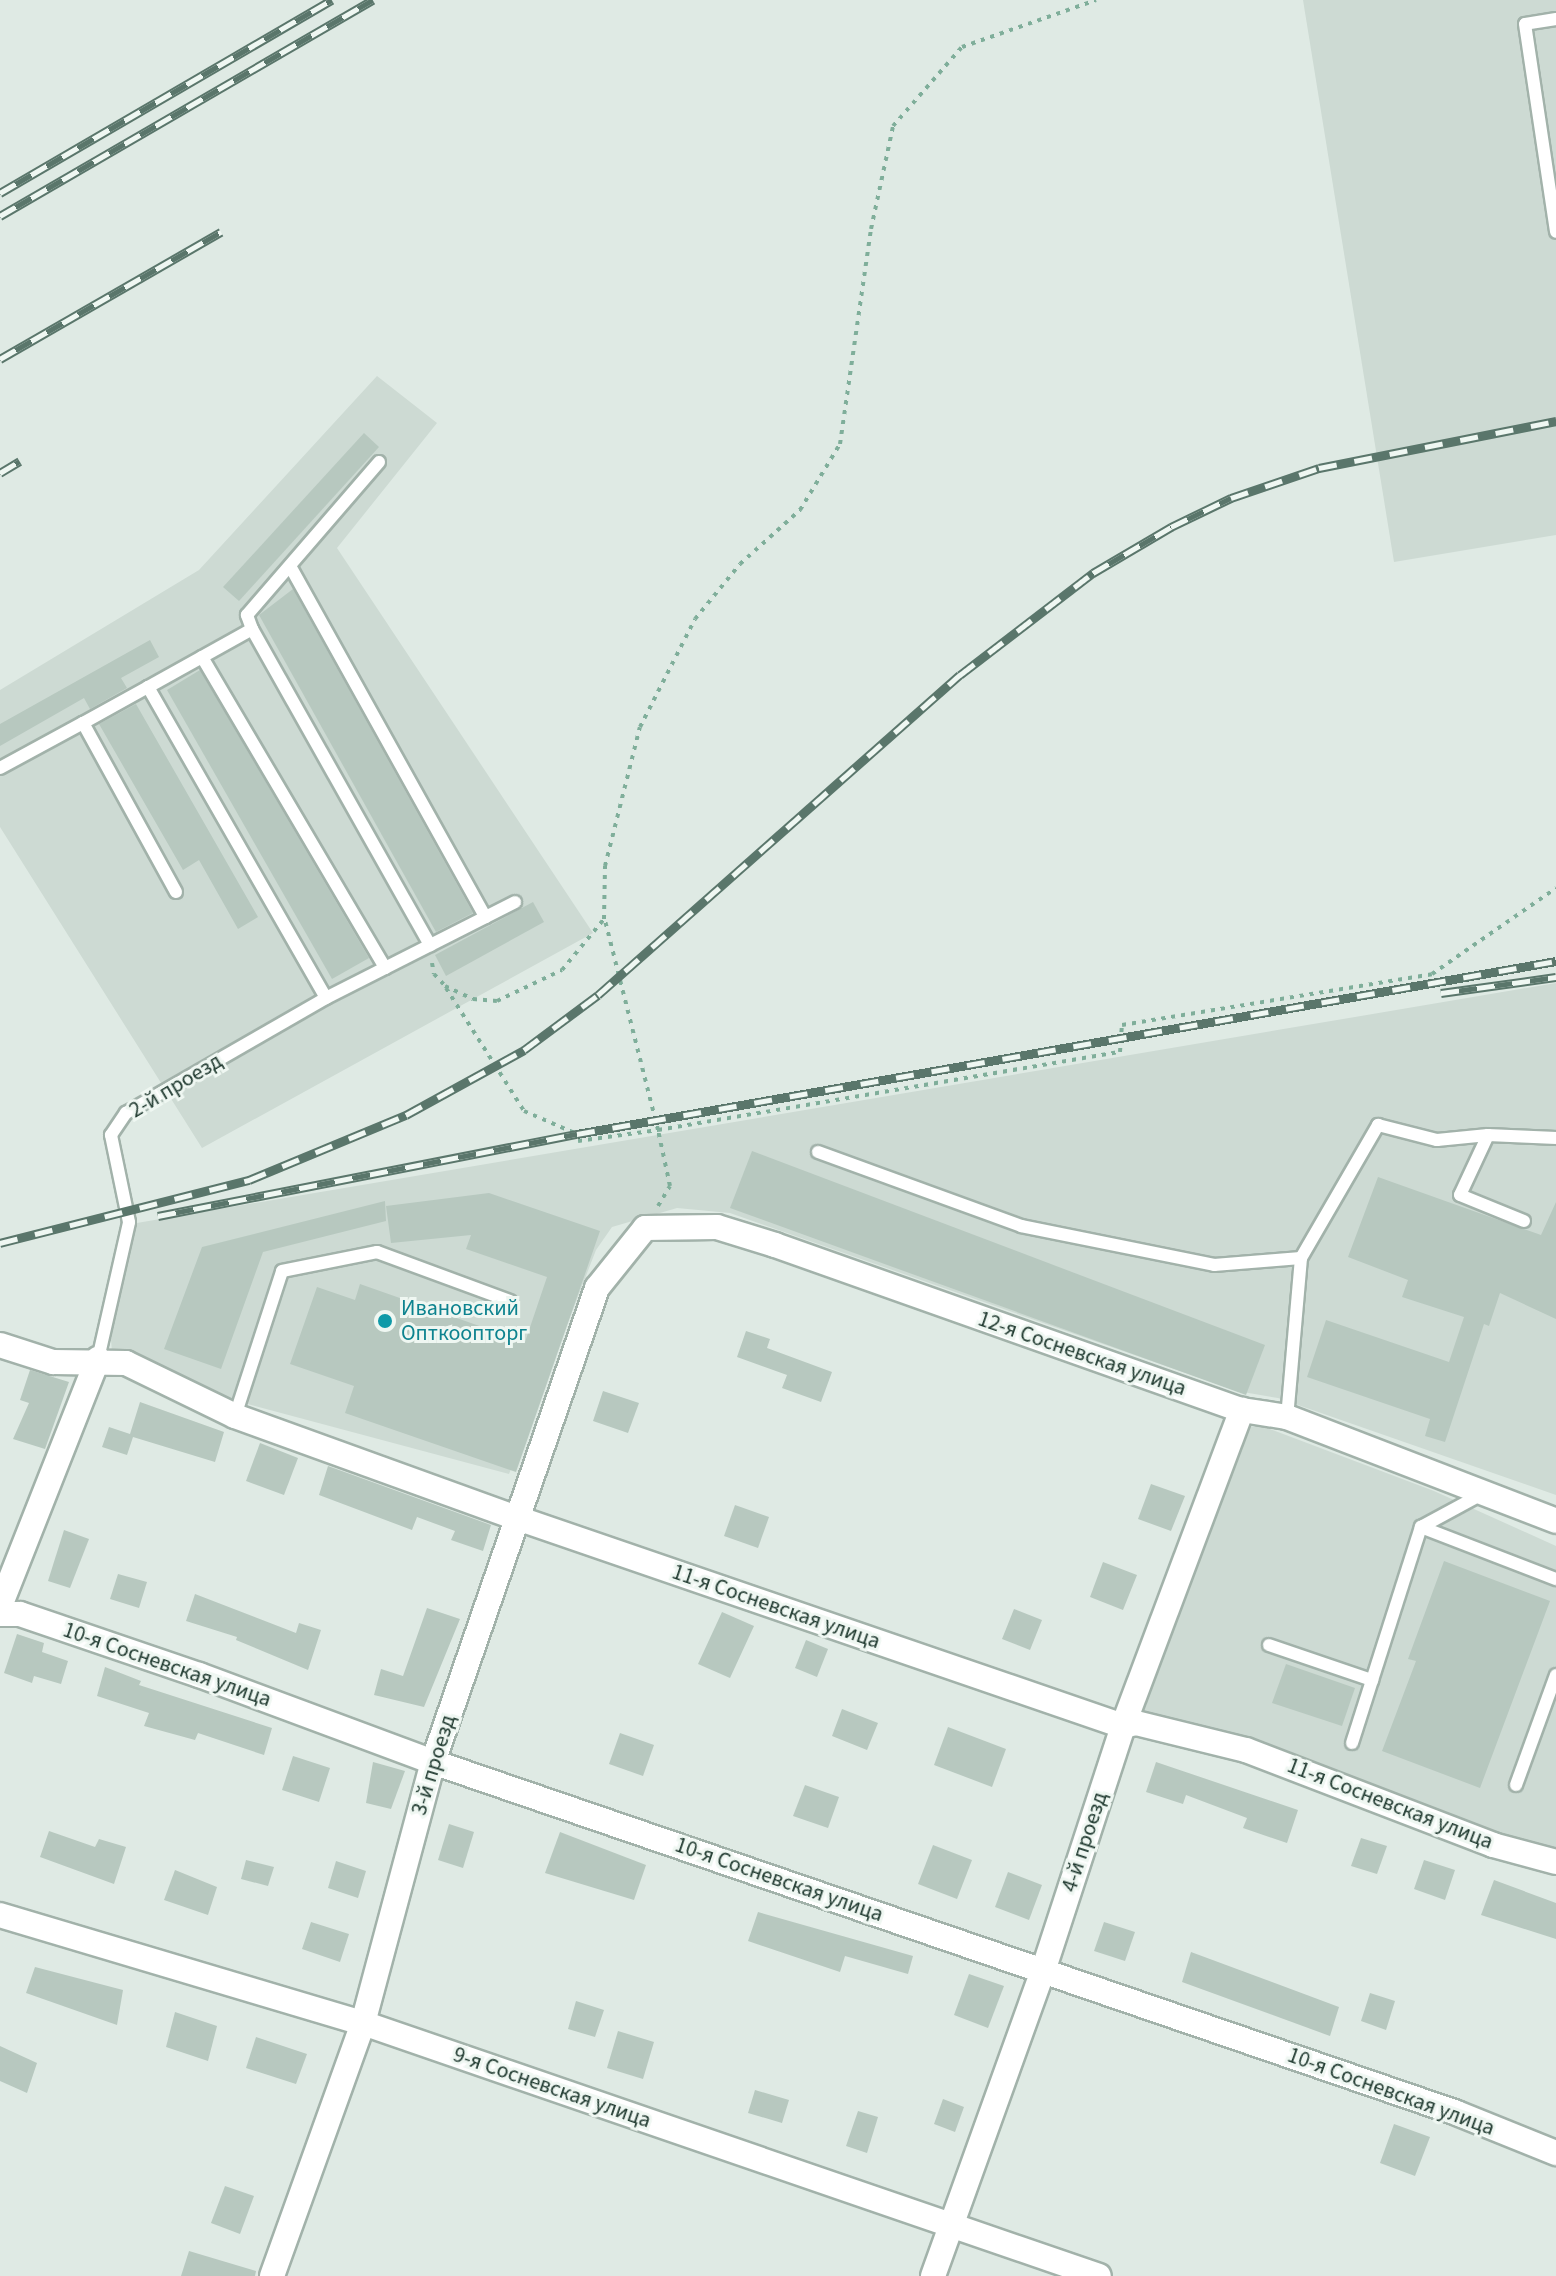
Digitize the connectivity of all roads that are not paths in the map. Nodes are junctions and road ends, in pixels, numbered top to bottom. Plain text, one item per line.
1 (1556, 19) edge
2 (1556, 232) edge
3 (379, 462) dead end
4 (290, 566) junction
5 (252, 629) junction
6 (202, 657) junction
7 (148, 687) junction
8 (83, 723) junction
9 (0, 768) edge
10 (176, 892) dead end
11 (515, 902) dead end
12 (485, 917) junction
13 (430, 945) junction
14 (385, 968) junction
15 (326, 998) junction
16 (1488, 1135) junction
17 (1556, 1138) edge
18 (818, 1152) dead end
19 (1524, 1221) dead end
20 (1301, 1258) junction
21 (615, 1261) joint
22 (510, 1301) dead end
23 (0, 1345) edge
24 (98, 1363) junction
25 (1242, 1410) junction
26 (235, 1416) junction
27 (1287, 1417) junction
28 (1480, 1495) junction
29 (517, 1518) junction
30 (1556, 1521) edge
31 (1421, 1527) junction
32 (1556, 1579) edge
33 (0, 1606) edge
34 (0, 1614) edge
35 (1269, 1645) dead end
36 (1556, 1675) edge
37 (1372, 1680) junction
38 (1123, 1726) junction
39 (1352, 1743) dead end
40 (433, 1762) junction
41 (1516, 1785) dead end
42 (1556, 1862) edge
43 (0, 1915) edge
44 (1043, 1971) junction
45 (363, 2023) junction
46 (1556, 2153) edge
47 (950, 2225) junction
48 (272, 2276) edge
49 (933, 2276) edge
50 (1099, 2276) edge

1 - 2 lane
3 - 4 lane
4 - 5 lane
4 - 12 lane
5 - 6 lane
5 - 13 lane
6 - 7 lane
6 - 14 lane
7 - 8 lane
7 - 15 lane
8 - 9 lane
8 - 10 lane
11 - 12 lane, 2-й проезд
12 - 13 lane, 2-й проезд
13 - 14 lane, 2-й проезд
14 - 15 lane, 2-й проезд
15 - 24 lane, 2-й проезд
16 - 17 lane
16 - 19 lane
16 - 20 lane
18 - 20 lane
20 - 27 lane
21 - 25 street, 12-я Сосневская улица
21 - 29 street, 3-й проезд
22 - 26 lane
23 - 24 street, 11-я Сосневская улица
24 - 26 street, 11-я Сосневская улица
24 - 33 street, 2-й проезд
25 - 27 street, 12-я Сосневская улица
25 - 38 street, 4-й проезд
26 - 29 street, 11-я Сосневская улица
27 - 28 street, 12-я Сосневская улица
28 - 30 street, 12-я Сосневская улица
28 - 31 lane
29 - 38 street, 11-я Сосневская улица
29 - 40 street, 3-й проезд
31 - 32 lane
31 - 37 lane
34 - 40 street, 10-я Сосневская улица
35 - 37 lane
36 - 41 lane
37 - 39 lane
38 - 42 street, 11-я Сосневская улица
38 - 44 street, 4-й проезд
40 - 44 street, 10-я Сосневская улица
40 - 45 street, 3-й проезд
43 - 45 street, 9-я Сосневская улица
44 - 46 street, 10-я Сосневская улица
44 - 47 street, 4-й проезд
45 - 47 street, 9-я Сосневская улица
45 - 48 street, 3-й проезд
47 - 49 street, 4-й проезд
47 - 50 street, 9-я Сосневская улица

